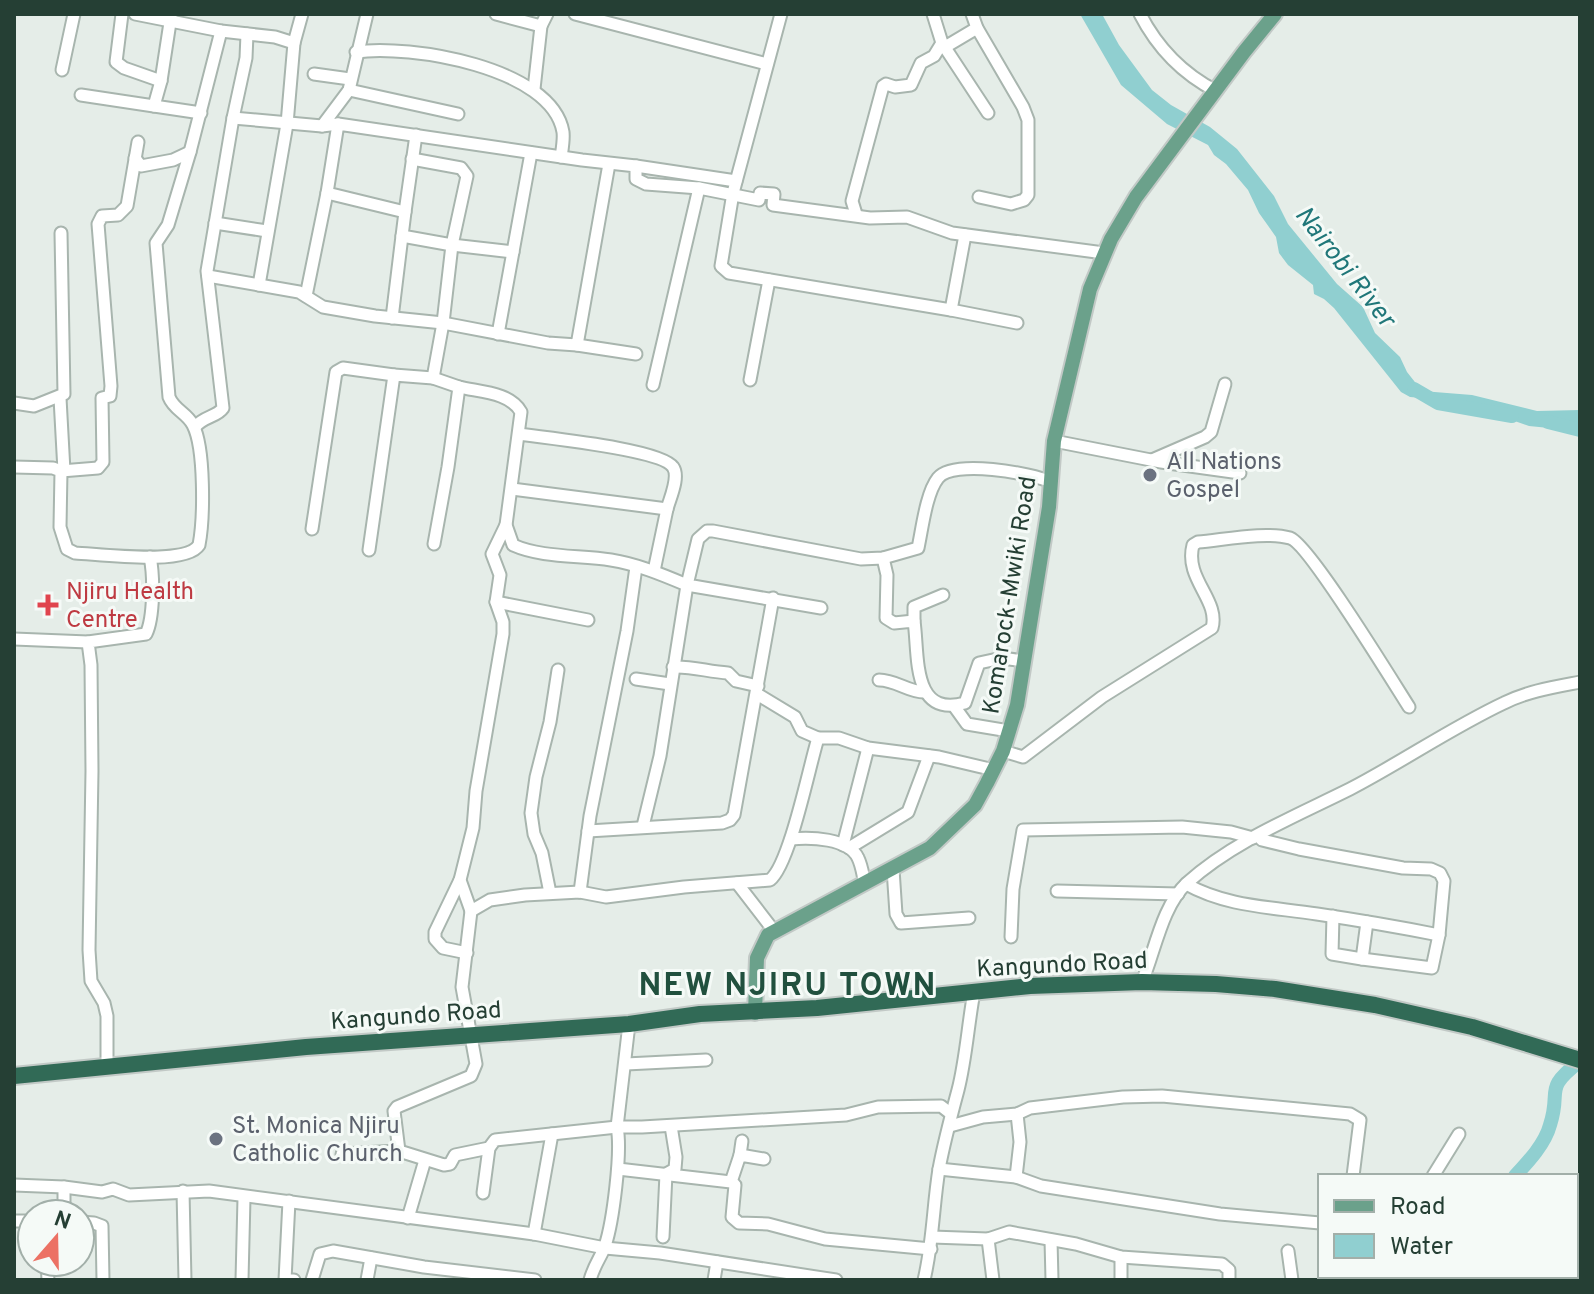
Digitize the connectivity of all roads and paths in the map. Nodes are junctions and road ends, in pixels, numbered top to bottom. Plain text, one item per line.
1 (74, 14) edge
2 (122, 14) edge
3 (135, 14) edge
4 (302, 14) edge
5 (367, 14) edge
6 (496, 14) edge
7 (547, 14) edge
8 (575, 14) edge
9 (781, 14) edge
10 (933, 14) edge
11 (972, 14) edge
12 (1140, 14) edge
13 (1275, 14) edge
14 (171, 17) edge
15 (541, 26) junction
16 (977, 28) junction
17 (221, 31) junction
18 (247, 34) junction
19 (294, 43) junction
20 (943, 45) junction
21 (356, 52) junction
22 (767, 64) junction
23 (62, 70) dead end
24 (314, 74) dead end
25 (161, 81) junction
26 (350, 84) junction
27 (534, 89) junction
28 (1216, 91) junction
29 (81, 95) dead end
30 (154, 106) junction
31 (201, 113) junction
32 (988, 113) dead end
33 (458, 114) dead end
34 (233, 118) junction
35 (287, 124) junction
36 (338, 124) junction
37 (322, 126) junction
38 (416, 135) junction
39 (138, 142) dead end
40 (190, 152) junction
41 (531, 153) junction
42 (561, 157) junction
43 (135, 158) junction
44 (412, 159) junction
45 (609, 164) junction
46 (636, 166) junction
47 (735, 187) junction
48 (699, 188) junction
49 (327, 193) junction
50 (979, 197) dead end
51 (405, 212) junction
52 (856, 214) junction
53 (215, 223) junction
54 (267, 231) junction
55 (61, 233) dead end
56 (965, 235) junction
57 (402, 236) junction
58 (452, 245) junction
59 (513, 252) junction
60 (1104, 253) junction
61 (208, 276) junction
62 (769, 280) junction
63 (259, 285) junction
64 (306, 296) junction
65 (951, 310) junction
66 (392, 318) junction
67 (443, 323) junction
68 (1017, 323) dead end
69 (498, 334) junction
70 (577, 345) junction
71 (636, 354) dead end
72 (394, 375) junction
73 (433, 378) junction
74 (750, 380) dead end
75 (1225, 384) dead end
76 (653, 385) dead end
77 (459, 387) junction
78 (60, 398) junction
79 (14, 403) edge
80 (195, 427) junction
81 (519, 434) junction
82 (1054, 441) junction
83 (1152, 460) junction
84 (14, 467) edge
85 (63, 471) junction
86 (1240, 473) dead end
87 (1051, 482) junction
88 (512, 489) junction
89 (667, 509) junction
90 (506, 525) junction
91 (312, 529) dead end
92 (434, 544) dead end
93 (369, 550) dead end
94 (150, 557) junction
95 (883, 558) junction
96 (636, 567) junction
97 (654, 571) junction
98 (687, 585) junction
99 (943, 595) dead end
100 (773, 598) junction
101 (496, 602) junction
102 (821, 608) dead end
103 (588, 620) dead end
104 (914, 621) junction
105 (14, 639) edge
106 (88, 642) junction
107 (1024, 661) junction
108 (673, 667) junction
109 (558, 670) dead end
110 (636, 679) dead end
111 (879, 680) dead end
112 (1580, 682) edge
113 (670, 684) junction
114 (757, 690) junction
115 (924, 692) junction
116 (954, 706) junction
117 (1409, 707) dead end
118 (1009, 731) junction
119 (818, 738) junction
120 (868, 748) junction
121 (1003, 751) junction
122 (929, 756) junction
123 (994, 770) junction
124 (643, 826) junction
125 (588, 831) junction
126 (1256, 837) junction
127 (791, 839) junction
128 (846, 847) junction
129 (893, 869) junction
130 (460, 880) junction
131 (737, 883) junction
132 (865, 884) junction
133 (1182, 889) junction
134 (1057, 891) dead end
135 (580, 892) junction
136 (550, 893) junction
137 (471, 911) junction
138 (1333, 916) junction
139 (969, 918) dead end
140 (1367, 922) junction
141 (774, 931) junction
142 (1439, 935) junction
143 (1011, 937) dead end
144 (467, 953) junction
145 (1362, 959) junction
146 (1142, 982) junction
147 (974, 992) junction
148 (755, 1013) junction
149 (629, 1024) junction
150 (473, 1033) junction
151 (706, 1060) dead end
152 (1580, 1060) edge
153 (626, 1064) junction
154 (107, 1066) junction
155 (14, 1076) edge
156 (1017, 1114) junction
157 (950, 1120) junction
158 (671, 1126) junction
159 (617, 1127) junction
160 (552, 1134) junction
161 (1459, 1134) dead end
162 (742, 1141) dead end
163 (489, 1148) junction
164 (399, 1151) junction
165 (342, 1154) dead end
166 (740, 1155) junction
167 (764, 1159) dead end
168 (425, 1160) junction
169 (618, 1169) junction
170 (939, 1169) junction
171 (666, 1174) junction
172 (1353, 1174) edge
173 (1434, 1174) edge
174 (1016, 1177) junction
175 (731, 1182) junction
176 (14, 1185) edge
177 (64, 1187) junction
178 (183, 1191) junction
179 (483, 1193) dead end
180 (64, 1198) edge
181 (244, 1198) junction
182 (289, 1201) junction
183 (408, 1218) junction
184 (1318, 1223) edge
185 (96, 1224) edge
186 (534, 1234) junction
187 (663, 1237) dead end
188 (988, 1239) junction
189 (1051, 1240) junction
190 (932, 1243) junction
191 (605, 1248) junction
192 (1288, 1251) dead end
193 (1121, 1257) junction
194 (371, 1258) junction
195 (717, 1262) junction
196 (424, 1267) junction
197 (784, 1275) edge
198 (476, 1277) edge
199 (817, 1278) edge
200 (103, 1280) edge
201 (185, 1280) edge
202 (242, 1280) edge
203 (285, 1280) edge
204 (294, 1280) edge
205 (312, 1280) edge
206 (367, 1280) edge
207 (422, 1280) edge
208 (534, 1280) edge
209 (590, 1280) edge
210 (714, 1280) edge
211 (836, 1280) edge
212 (924, 1280) edge
213 (993, 1280) edge
214 (1052, 1280) edge
215 (1121, 1280) edge
216 (1229, 1280) edge
217 (1292, 1280) edge

1 - 23 street
2 - 25 street
3 - 14 street
4 - 19 street
5 - 21 street
6 - 15 street
7 - 15 street
8 - 22 street
9 - 22 street
10 - 20 street
11 - 16 street
12 - 28 street
13 - 28 main road, Komarock-Mwiki Road
14 - 17 street
14 - 25 street
15 - 27 street
16 - 20 street
16 - 50 street
17 - 18 street
17 - 31 street
18 - 19 street
18 - 34 street
19 - 35 street
20 - 32 street
20 - 52 street
21 - 26 street
21 - 27 street
22 - 47 street
24 - 26 street
25 - 30 street
26 - 33 street
26 - 37 street
27 - 42 street
28 - 60 main road, Komarock-Mwiki Road
29 - 30 street
30 - 31 street
31 - 40 street
34 - 35 street
34 - 53 street
35 - 37 street
35 - 54 street
36 - 37 street
36 - 38 street
36 - 49 street
38 - 41 street
38 - 44 street
39 - 43 street
40 - 43 street
40 - 80 street
41 - 42 street
41 - 59 street
42 - 45 street
43 - 85 street
44 - 51 street
44 - 58 street
45 - 46 street
45 - 70 street
46 - 47 street
46 - 48 street
47 - 48 street
47 - 52 street
47 - 62 street
48 - 76 street
49 - 51 street
49 - 64 street
51 - 57 street
52 - 56 street
53 - 54 street
53 - 61 street
54 - 63 street
55 - 78 street
56 - 60 street
56 - 65 street
57 - 58 street
57 - 66 street
58 - 59 street
58 - 67 street
59 - 69 street
60 - 82 main road, Komarock-Mwiki Road
61 - 63 street
61 - 80 street
62 - 65 street
62 - 74 street
63 - 64 street
64 - 66 street
65 - 68 street
66 - 67 street
67 - 69 street
67 - 73 street
69 - 70 street
70 - 71 street
72 - 73 street
72 - 91 street
72 - 93 street
73 - 77 street
75 - 83 street
77 - 81 street
77 - 92 street
78 - 79 street
78 - 85 street
80 - 94 street
81 - 88 street
81 - 89 street
82 - 83 street
82 - 87 main road, Komarock-Mwiki Road
83 - 86 street
84 - 85 street
85 - 94 street
87 - 95 street
87 - 107 main road, Komarock-Mwiki Road
88 - 89 street
88 - 90 street
89 - 97 street
90 - 96 street
90 - 101 street
94 - 106 street
95 - 98 street
95 - 104 street
96 - 97 street
96 - 125 street
97 - 98 street
98 - 100 street
98 - 108 street
99 - 104 street
100 - 102 street
100 - 114 street
101 - 103 street
101 - 130 street
104 - 115 street
105 - 106 street
106 - 154 street
107 - 116 street
107 - 118 main road, Komarock-Mwiki Road
108 - 113 street
108 - 114 street
109 - 136 street
110 - 113 street
111 - 115 street
112 - 126 street
113 - 124 street
114 - 119 street
114 - 124 street
115 - 116 street
116 - 118 street
117 - 121 street
118 - 121 main road, Komarock-Mwiki Road
119 - 120 street
119 - 127 street
120 - 122 street
120 - 128 street
121 - 123 main road, Komarock-Mwiki Road
122 - 123 street
122 - 128 street
123 - 129 main road, Komarock-Mwiki Road
124 - 125 street
125 - 135 street
126 - 133 street
126 - 142 street
126 - 143 street
127 - 128 street
127 - 131 street
128 - 132 street
129 - 132 main road, Komarock-Mwiki Road
129 - 139 street
130 - 137 street
130 - 144 street
131 - 135 street
131 - 141 street
132 - 141 main road, Komarock-Mwiki Road
133 - 134 street
133 - 138 street
133 - 146 street
135 - 136 street
136 - 137 street
137 - 144 street
138 - 140 street
138 - 145 street
140 - 142 street
140 - 145 street
141 - 148 main road
142 - 145 street
144 - 150 street
146 - 147 highway, Kangundo Road
146 - 152 highway, Kangundo Road
147 - 148 highway, Kangundo Road
147 - 157 street
148 - 149 highway, Kangundo Road
149 - 150 highway, Kangundo Road
149 - 153 street
150 - 154 highway, Kangundo Road
150 - 164 street
151 - 153 street
153 - 159 street
154 - 155 highway, Kangundo Road
156 - 157 street
156 - 172 street
156 - 174 street
157 - 158 street
157 - 170 street
158 - 159 street
158 - 171 street
159 - 160 street
159 - 169 street
160 - 163 street
160 - 186 street
161 - 173 street
162 - 166 street
163 - 168 street
163 - 179 street
164 - 165 street
164 - 168 street
166 - 167 street
166 - 175 street
168 - 183 street
169 - 171 street
169 - 191 street
170 - 174 street
170 - 190 street
171 - 175 street
171 - 187 street
174 - 184 street
175 - 190 street
176 - 177 street
177 - 178 street
177 - 180 street
178 - 181 street
178 - 201 street
181 - 182 street
181 - 202 street
182 - 183 street
182 - 203 street
183 - 186 street
185 - 200 street
186 - 191 street
188 - 189 street
188 - 190 street
188 - 213 street
189 - 193 street
189 - 214 street
190 - 212 street
191 - 195 street
191 - 209 street
192 - 217 street
193 - 215 street
193 - 216 street
194 - 196 street
194 - 205 street
194 - 206 street
195 - 197 street
195 - 210 street
196 - 198 street
196 - 207 street
197 - 199 street
198 - 208 street
199 - 211 street
203 - 204 street

